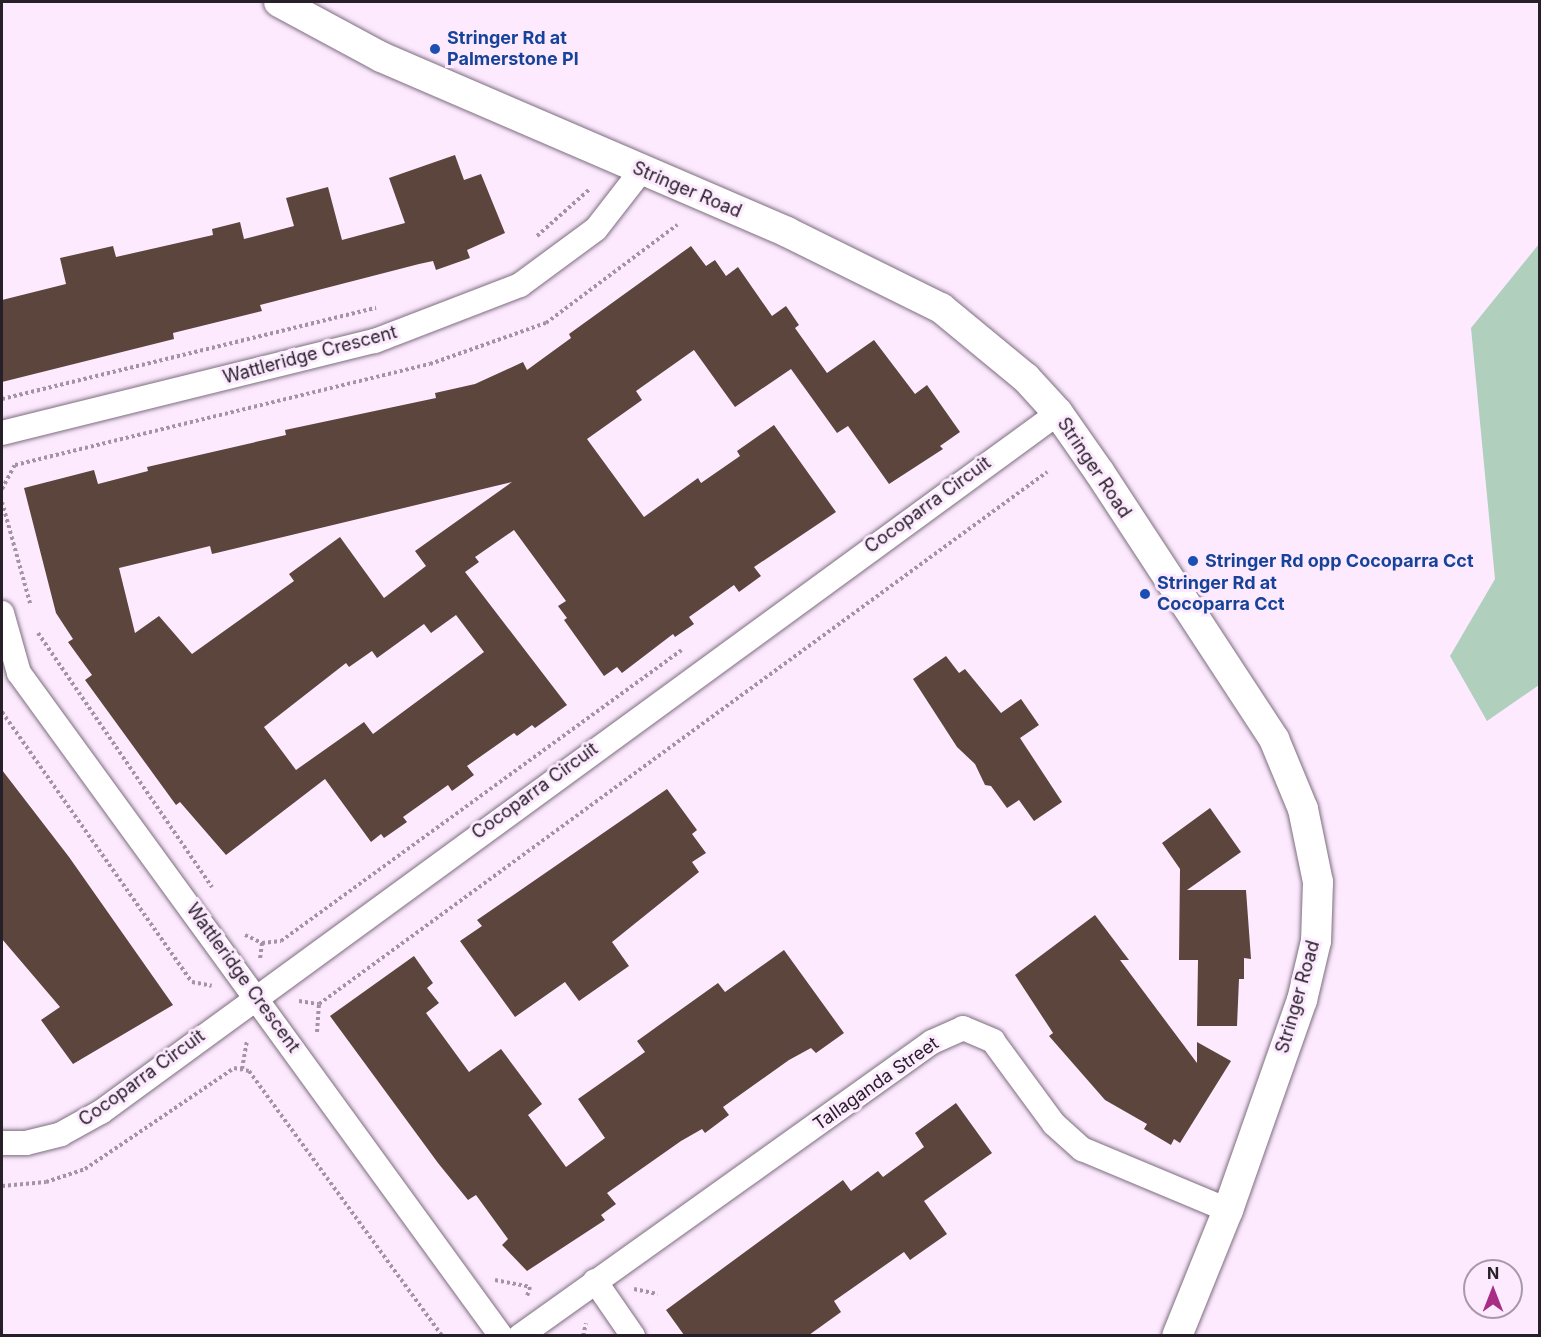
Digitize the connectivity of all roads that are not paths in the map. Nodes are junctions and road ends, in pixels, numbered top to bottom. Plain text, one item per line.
1 (279, 2) edge
2 (641, 171) junction
3 (1058, 413) junction
4 (2, 433) edge
5 (2, 614) edge
6 (256, 994) junction
7 (2, 1143) edge
8 (1228, 1210) junction
9 (595, 1281) junction
10 (501, 1335) edge
11 (520, 1335) edge
12 (633, 1335) edge
13 (1177, 1335) edge

1 - 2 street, Stringer Road
2 - 3 street, Stringer Road
2 - 4 street, Wattleridge Crescent
3 - 6 street, Cocoparra Circuit
3 - 8 street, Stringer Road
5 - 6 street, Wattleridge Crescent
6 - 7 street, Cocoparra Circuit
6 - 10 street, Wattleridge Crescent
8 - 9 street, Tallaganda Street
8 - 13 street, Stringer Road
9 - 11 street, Tallaganda Street
9 - 12 street

